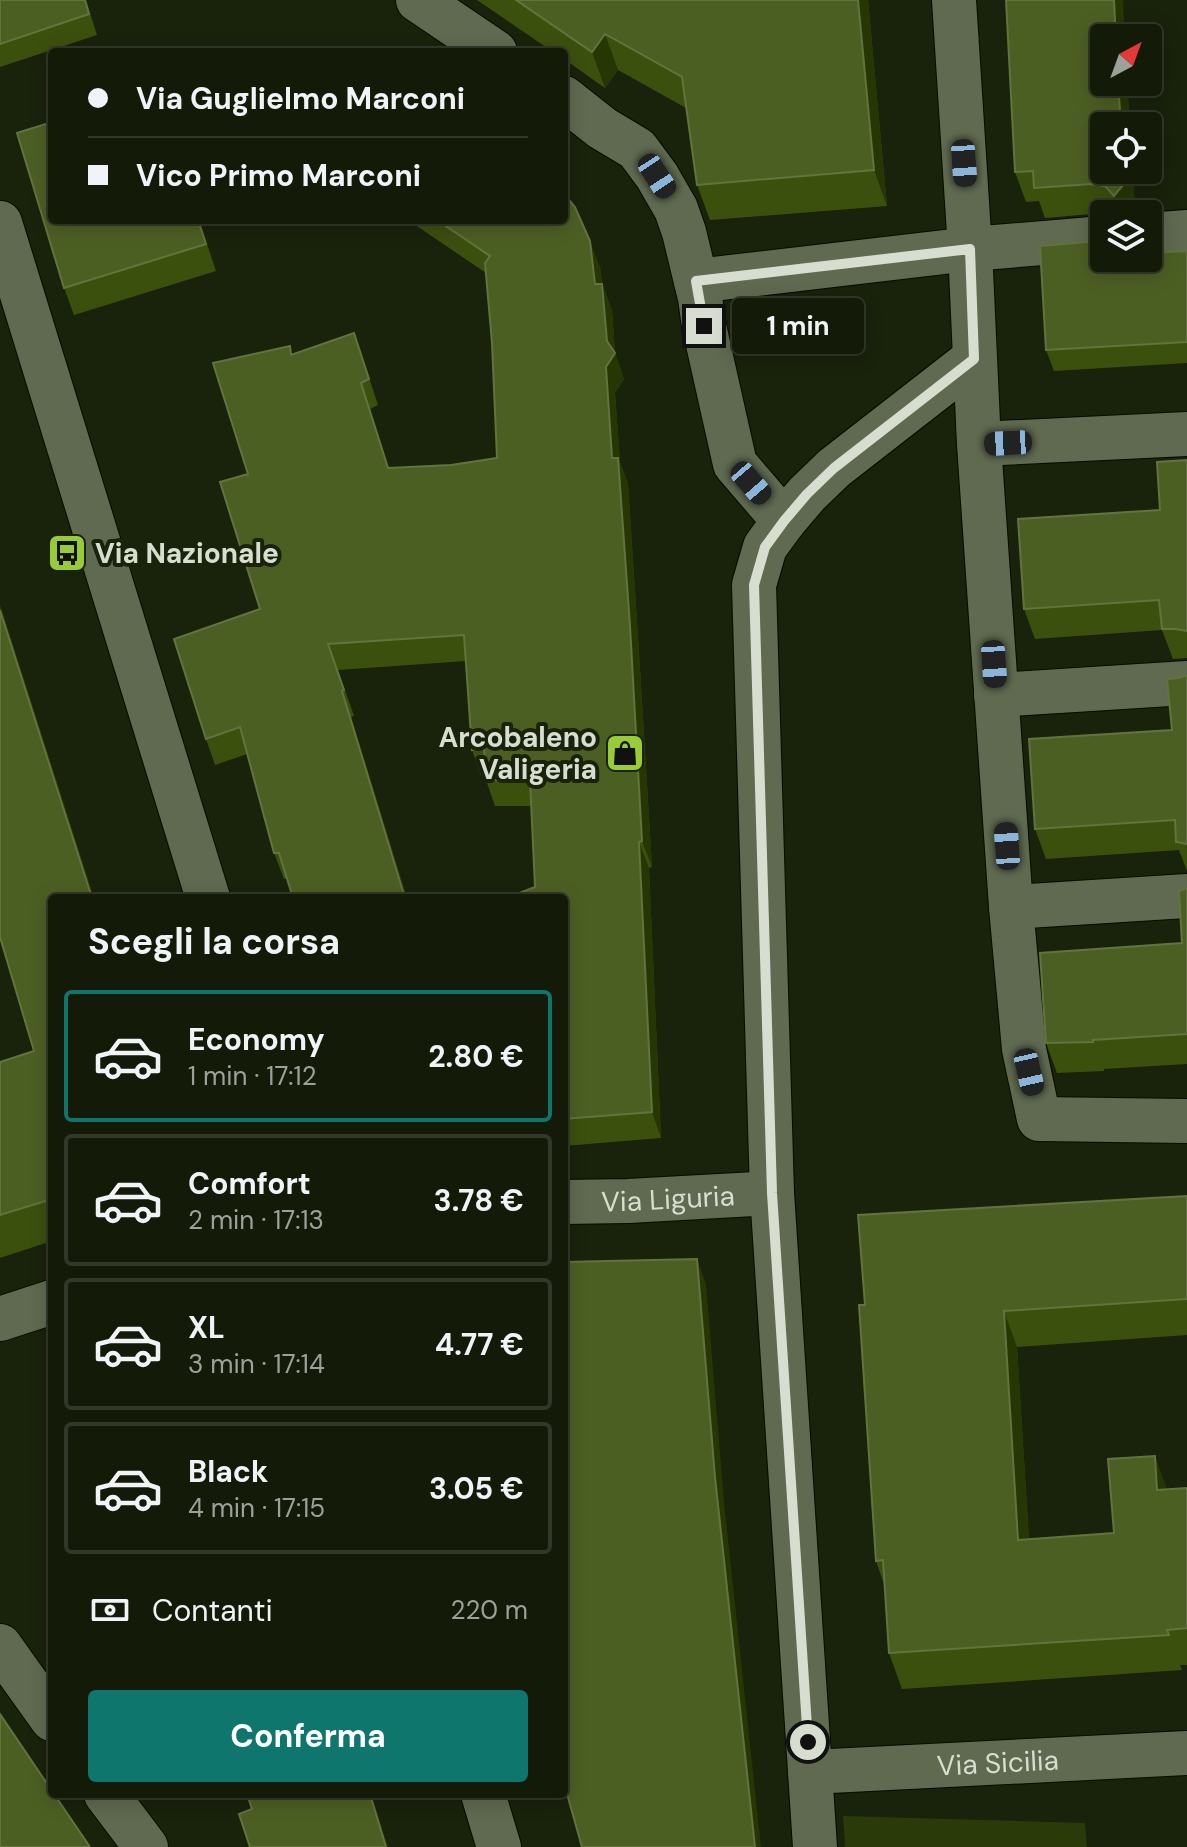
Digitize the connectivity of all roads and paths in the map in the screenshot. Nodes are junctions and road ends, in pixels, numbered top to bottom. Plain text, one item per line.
1 (418, 0) edge
2 (954, 0) edge
3 (489, 48) edge
4 (568, 101) edge
5 (0, 223) edge
6 (1187, 232) edge
7 (1162, 234) edge
8 (1090, 239) edge
9 (970, 249) junction
10 (696, 281) junction
11 (974, 359) junction
12 (1187, 434) edge
13 (979, 444) junction
14 (784, 521) junction
15 (1187, 683) edge
16 (996, 695) junction
17 (207, 894) edge
18 (1187, 896) edge
19 (1011, 907) junction
20 (1187, 1121) edge
21 (772, 1193) junction
22 (568, 1202) edge
23 (48, 1303) edge
24 (0, 1319) edge
25 (0, 1646) edge
26 (48, 1713) edge
27 (1187, 1753) edge
28 (810, 1772) junction
29 (109, 1798) edge
30 (484, 1798) edge
31 (146, 1847) edge
32 (499, 1847) edge
33 (815, 1847) edge

1 - 3 street
2 - 9 street
4 - 10 street
5 - 17 street
6 - 7 street
8 - 9 street
9 - 10 street
9 - 11 street
10 - 14 street
11 - 13 street
11 - 14 street
12 - 13 street
13 - 16 street
14 - 21 street
15 - 16 street
16 - 19 street
18 - 19 street
19 - 20 street
21 - 22 street, Via Liguria
21 - 28 street
23 - 24 street
25 - 26 street
27 - 28 street, Via Sicilia
28 - 33 street
29 - 31 street
30 - 32 street

